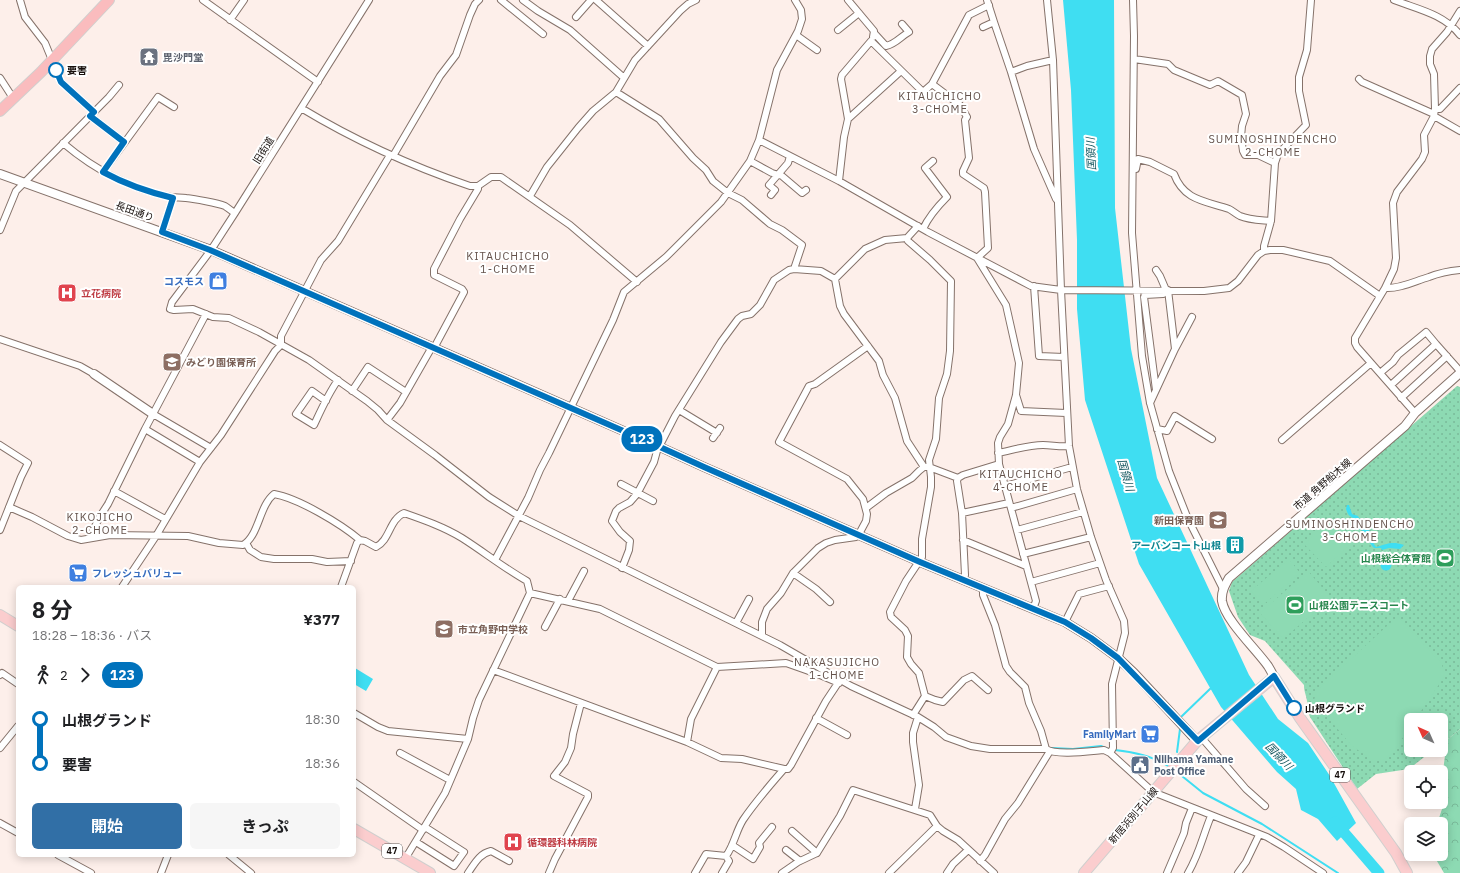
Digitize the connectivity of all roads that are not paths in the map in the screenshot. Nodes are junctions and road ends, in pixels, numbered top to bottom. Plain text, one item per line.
1 (20, 0) edge
2 (109, 0) edge
3 (203, 0) edge
4 (244, 0) edge
5 (369, 0) edge
6 (501, 0) edge
7 (523, 0) edge
8 (591, 0) edge
9 (596, 0) edge
10 (696, 0) edge
11 (795, 0) edge
12 (848, 0) edge
13 (1047, 0) edge
14 (1133, 0) edge
15 (1311, 0) edge
16 (1394, 0) edge
17 (475, 1) edge
18 (988, 2) edge
19 (1460, 11) edge
20 (859, 13) junction
21 (576, 17) dead end
22 (230, 20) junction
23 (994, 22) junction
24 (902, 24) dead end
25 (1452, 25) junction
26 (983, 27) dead end
27 (838, 30) dead end
28 (543, 34) dead end
29 (796, 34) junction
30 (874, 34) junction
31 (1460, 35) edge
32 (872, 41) junction
33 (648, 46) junction
34 (818, 48) dead end
35 (1134, 59) junction
36 (52, 60) junction
37 (1053, 60) junction
38 (901, 71) junction
39 (1011, 72) junction
40 (624, 77) junction
41 (0, 78) edge
42 (1359, 79) dead end
43 (318, 82) junction
44 (932, 84) junction
45 (119, 85) dead end
46 (1460, 88) edge
47 (616, 92) junction
48 (13, 98) junction
49 (174, 107) dead end
50 (301, 108) junction
51 (0, 111) edge
52 (1434, 113) junction
53 (92, 114) junction
54 (848, 119) junction
55 (1460, 131) edge
56 (759, 140) junction
57 (124, 142) junction
58 (63, 143) junction
59 (391, 156) junction
60 (790, 156) junction
61 (750, 161) junction
62 (933, 161) dead end
63 (1275, 163) junction
64 (103, 172) junction
65 (0, 174) edge
66 (778, 175) junction
67 (1133, 176) junction
68 (839, 181) junction
69 (24, 183) junction
70 (478, 186) junction
71 (806, 190) dead end
72 (728, 193) junction
73 (771, 195) dead end
74 (530, 196) junction
75 (173, 198) junction
76 (1058, 202) junction
77 (235, 213) junction
78 (1271, 221) junction
79 (920, 228) junction
80 (0, 230) edge
81 (162, 232) junction
82 (906, 238) junction
83 (210, 250) junction
84 (1264, 251) junction
85 (977, 258) junction
86 (794, 269) junction
87 (1156, 270) dead end
88 (1460, 270) edge
89 (835, 279) junction
90 (636, 282) junction
91 (1034, 286) junction
92 (1386, 288) junction
93 (1063, 290) junction
94 (1134, 290) junction
95 (1167, 291) junction
96 (305, 292) junction
97 (1380, 296) junction
98 (206, 314) junction
99 (1192, 317) dead end
100 (0, 339) edge
101 (1436, 344) junction
102 (281, 345) junction
103 (868, 346) junction
104 (433, 348) junction
105 (1175, 349) junction
106 (1447, 356) junction
107 (1064, 357) junction
108 (1371, 363) junction
109 (1380, 373) junction
110 (94, 374) joint
111 (1459, 374) edge
112 (338, 380) junction
113 (1391, 385) junction
114 (1156, 390) junction
115 (352, 391) junction
116 (406, 392) junction
117 (1016, 395) junction
118 (1401, 398) junction
119 (326, 401) junction
120 (1150, 402) junction
121 (571, 408) junction
122 (679, 410) junction
123 (1066, 413) junction
124 (1416, 413) junction
125 (153, 414) junction
126 (387, 420) junction
127 (145, 429) junction
128 (1157, 429) junction
129 (717, 433) dead end
130 (1212, 439) dead end
131 (1282, 440) dead end
132 (0, 445) edge
133 (1069, 446) junction
134 (660, 447) junction
135 (211, 448) junction
136 (998, 453) junction
137 (200, 462) junction
138 (999, 464) junction
139 (927, 467) junction
140 (1072, 468) junction
141 (958, 478) junction
142 (621, 484) dead end
143 (1004, 486) junction
144 (1077, 489) junction
145 (114, 491) junction
146 (637, 494) junction
147 (653, 501) dead end
148 (1010, 505) junction
149 (9, 507) junction
150 (866, 508) junction
151 (1084, 512) junction
152 (962, 513) junction
153 (519, 516) junction
154 (165, 519) junction
155 (0, 530) edge
156 (1016, 530) junction
157 (859, 534) junction
158 (156, 536) junction
159 (93, 537) junction
160 (1091, 537) junction
161 (360, 540) junction
162 (964, 540) junction
163 (246, 543) junction
164 (1023, 554) junction
165 (495, 560) junction
166 (351, 561) junction
167 (920, 562) junction
168 (1100, 563) junction
169 (1026, 566) junction
170 (622, 568) junction
171 (584, 571) dead end
172 (793, 573) junction
173 (964, 580) junction
174 (1031, 582) junction
175 (123, 585) edge
176 (342, 585) edge
177 (1109, 586) junction
178 (983, 588) junction
179 (1223, 589) junction
180 (530, 593) junction
181 (560, 599) junction
182 (749, 599) dead end
183 (568, 601) junction
184 (830, 602) dead end
185 (1034, 609) junction
186 (0, 615) edge
187 (1065, 622) junction
188 (736, 623) junction
189 (16, 625) edge
190 (545, 626) dead end
191 (762, 636) junction
192 (1118, 658) junction
193 (717, 667) junction
194 (494, 670) junction
195 (0, 676) edge
196 (1274, 676) junction
197 (839, 682) junction
198 (16, 683) edge
199 (988, 690) dead end
200 (925, 696) junction
201 (581, 704) junction
202 (356, 714) edge
203 (915, 716) junction
204 (816, 718) junction
205 (16, 728) edge
206 (847, 735) dead end
207 (1201, 738) junction
208 (468, 740) junction
209 (688, 742) junction
210 (0, 748) edge
211 (1048, 750) junction
212 (400, 753) dead end
213 (1110, 753) junction
214 (784, 769) junction
215 (450, 780) junction
216 (356, 783) edge
217 (1153, 792) junction
218 (1265, 806) dead end
219 (1192, 808) junction
220 (915, 809) junction
221 (1211, 816) junction
222 (1, 825) edge
223 (937, 826) junction
224 (772, 827) dead end
225 (424, 828) junction
226 (356, 829) edge
227 (792, 831) dead end
228 (16, 832) edge
229 (1259, 835) junction
230 (416, 842) junction
231 (732, 845) junction
232 (786, 850) dead end
233 (968, 850) junction
234 (817, 853) junction
235 (726, 856) junction
236 (62, 857) edge
237 (167, 857) edge
238 (231, 857) edge
239 (405, 859) junction
240 (800, 860) junction
241 (509, 861) dead end
242 (980, 861) junction
243 (91, 873) edge
244 (161, 873) edge
245 (251, 873) edge
246 (430, 873) edge
247 (468, 873) edge
248 (549, 873) edge
249 (695, 873) edge
250 (722, 873) edge
251 (782, 873) edge
252 (889, 873) edge
253 (947, 873) edge
254 (994, 873) edge
255 (1084, 873) edge
256 (1168, 873) edge
257 (1188, 873) edge
258 (1238, 873) edge
259 (1323, 873) edge
260 (1407, 873) edge

1 - 36 street
2 - 36 highway
3 - 22 street
4 - 22 street
5 - 43 street, 旧街道
6 - 28 street
7 - 40 street
8 - 21 street
9 - 33 street
10 - 33 street
11 - 29 street
12 - 20 street
13 - 37 street
14 - 35 street
15 - 63 street
16 - 25 street
17 - 59 street
18 - 23 street
18 - 44 street
19 - 25 street
20 - 27 street
20 - 30 street
22 - 43 street
23 - 26 street
23 - 39 street
24 - 30 street
25 - 31 street
25 - 52 street
29 - 34 street
29 - 56 street
30 - 32 street
32 - 38 street
32 - 54 street
33 - 40 street
35 - 63 street
35 - 67 street
36 - 48 highway
36 - 53 street
37 - 39 street
37 - 76 street
38 - 44 street
38 - 54 street
39 - 76 street
40 - 47 street
41 - 48 street
42 - 52 street
43 - 50 street, 旧街道
44 - 85 street
45 - 53 street
46 - 52 street
47 - 72 street
47 - 74 street
48 - 51 highway
49 - 57 street
50 - 59 street
50 - 77 street, 旧街道
52 - 55 street
52 - 92 street
53 - 57 street
53 - 58 street
54 - 68 street
56 - 60 street
56 - 61 street
57 - 64 street
58 - 64 street
58 - 69 street
59 - 70 street
59 - 96 street
60 - 66 street
60 - 68 street
61 - 66 street
61 - 72 street
62 - 79 street
63 - 78 street
64 - 75 street
65 - 69 street, 長田通り
66 - 71 street
66 - 73 street
67 - 78 street
67 - 94 street
68 - 79 street
69 - 80 street
69 - 81 street, 長田通り
70 - 74 street
70 - 104 street
72 - 86 street
72 - 90 street
74 - 90 street
75 - 77 street
75 - 81 street
76 - 93 street
77 - 83 street, 旧街道
78 - 84 street
79 - 82 street
79 - 85 street
81 - 83 street, 長田通り
82 - 89 street
82 - 139 street
83 - 96 street, 長田通り
83 - 98 street, 旧街道
84 - 95 street
84 - 97 street
85 - 91 street
85 - 117 street
86 - 89 street
86 - 122 street
87 - 95 street
88 - 92 street
89 - 103 street
90 - 121 street
91 - 93 street
91 - 107 street
92 - 97 street
93 - 94 street
93 - 107 street
94 - 95 street
94 - 120 street
95 - 105 street
95 - 114 street
96 - 102 street
96 - 104 street, 長田通り
97 - 108 street
98 - 102 street
98 - 125 street
99 - 105 street
100 - 110 street
101 - 106 street
101 - 109 street
101 - 113 street
102 - 112 street
102 - 135 street
103 - 139 street
103 - 150 street
104 - 116 street
104 - 121 street, 長田通り
105 - 114 street
106 - 111 street
106 - 118 street
107 - 123 street
108 - 109 street
108 - 131 street
109 - 113 street
110 - 125 street
111 - 124 street, 市道 角野船木線
112 - 115 street
112 - 119 street
113 - 118 street
114 - 120 street
115 - 116 street
115 - 126 street
116 - 126 street
117 - 123 street
117 - 136 street
118 - 124 street
119 - 119 street
120 - 128 street
121 - 134 street, 長田通り
121 - 153 street
122 - 129 street
122 - 134 street
123 - 133 street
124 - 179 street, 市道 角野船木線
125 - 127 street
125 - 135 street
126 - 153 street
127 - 137 street
127 - 145 street
128 - 130 street
128 - 179 street
132 - 149 street
133 - 136 street
133 - 140 street
134 - 146 street
134 - 157 street, 長田通り
135 - 137 street
136 - 138 street
137 - 154 street
138 - 141 street
138 - 143 street
139 - 141 street
139 - 150 street
139 - 167 street
140 - 143 street
140 - 144 street
141 - 152 street
142 - 146 street
143 - 148 street
144 - 148 street
144 - 151 street
145 - 154 street
145 - 159 street
146 - 147 street
146 - 170 street
148 - 152 street
148 - 156 street
149 - 155 street
149 - 159 street
150 - 157 street
151 - 156 street
151 - 160 street
152 - 162 street
153 - 165 street
153 - 170 street
154 - 158 street
156 - 164 street
157 - 167 street, 長田通り
157 - 172 street
158 - 159 street
158 - 163 street
158 - 175 street
160 - 164 street
160 - 168 street
161 - 163 street
161 - 165 street
161 - 166 street
162 - 169 street
162 - 173 street
163 - 166 street
164 - 169 street
165 - 180 street
166 - 176 street
167 - 173 street, 長田通り
167 - 200 street
168 - 174 street
168 - 177 street
169 - 174 street
170 - 188 street
171 - 183 street
172 - 184 street
172 - 191 street
173 - 178 street, 長田通り
174 - 185 street
177 - 187 street
177 - 192 street
178 - 185 street, 長田通り
178 - 211 street
179 - 196 street
180 - 181 street
180 - 194 street
181 - 183 street
181 - 190 street
182 - 188 street
183 - 193 street
185 - 187 street, 長田通り
186 - 189 main road
187 - 192 street, 長田通り
188 - 191 street
191 - 197 street
192 - 207 street, 長田通り
192 - 213 street
193 - 197 street
193 - 209 street
194 - 201 street
194 - 208 street
195 - 198 street
196 - 207 main road, 新居浜別子山線
196 - 260 main road, 47
197 - 203 street
197 - 204 street
199 - 200 street
200 - 203 street
201 - 209 street
201 - 248 street
202 - 208 street
203 - 211 street
203 - 220 street
204 - 206 street
204 - 214 street
205 - 210 street
207 - 217 main road, 新居浜別子山線
207 - 218 street
208 - 215 street
209 - 214 street
211 - 213 street
211 - 242 street
212 - 215 street
213 - 217 street
214 - 231 street
215 - 225 street
216 - 225 street
217 - 219 street
217 - 255 main road, 新居浜別子山線
219 - 221 street
219 - 256 street
220 - 223 street
220 - 234 street
221 - 229 street
221 - 257 street
222 - 228 street
223 - 233 street
223 - 252 street
224 - 231 street
225 - 230 street
225 - 230 street
226 - 239 main road, 47
227 - 234 street
229 - 258 street
229 - 259 street
230 - 239 street
231 - 235 street
232 - 240 street
233 - 242 street
233 - 253 street
234 - 240 street
235 - 249 street
235 - 250 street
236 - 243 street
237 - 244 street
238 - 245 street
239 - 246 main road, 47
240 - 251 street
241 - 247 street
242 - 254 street

